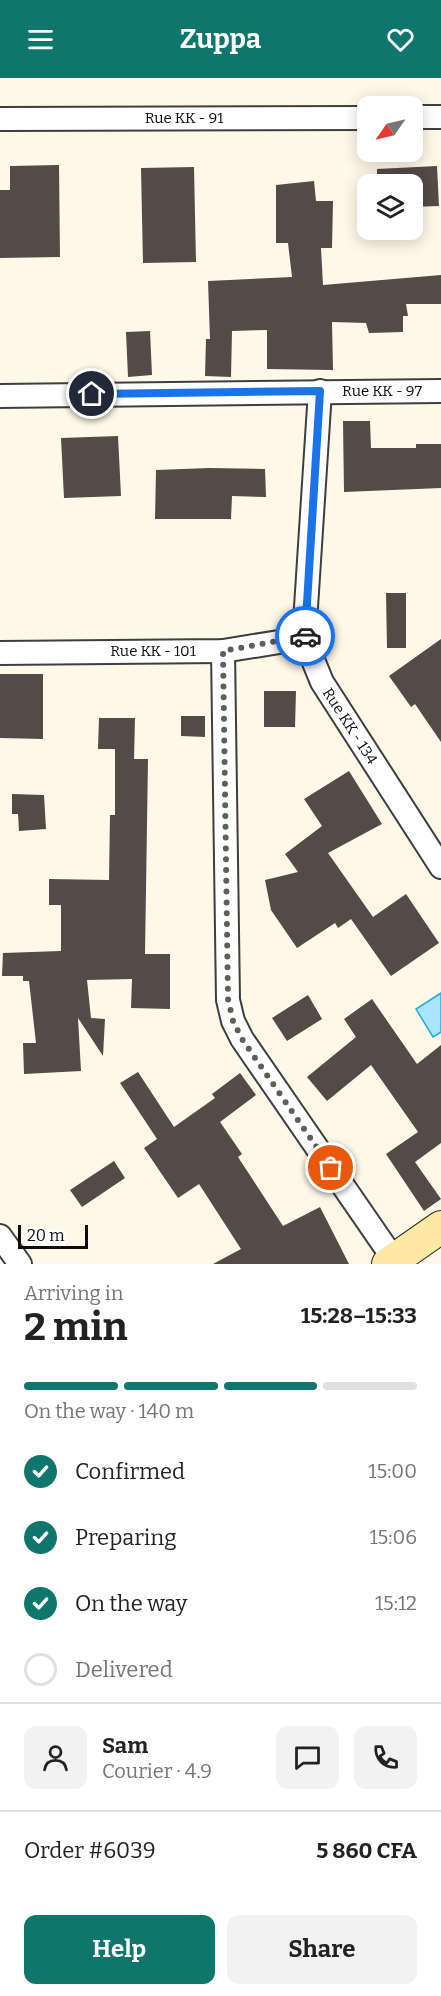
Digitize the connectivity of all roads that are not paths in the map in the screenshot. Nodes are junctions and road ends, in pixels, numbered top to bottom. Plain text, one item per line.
1 (423, 117) edge
2 (441, 117) edge
3 (357, 118) edge
4 (0, 119) edge
5 (320, 391) junction
6 (441, 392) edge
7 (0, 396) edge
8 (304, 638) junction
9 (223, 651) junction
10 (0, 652) edge
11 (441, 867) edge
12 (441, 1227) edge
13 (0, 1236) edge
14 (393, 1263) edge
15 (20, 1264) edge

1 - 2 street
3 - 4 street, Rue KK - 91
5 - 6 street, Rue KK - 97
5 - 7 street, Rue KK - 97
5 - 8 street, Rue KK - 134
8 - 9 street, Rue KK - 101
8 - 11 street, Rue KK - 134
9 - 10 street, Rue KK - 101
9 - 14 street
12 - 14 street
13 - 15 street

